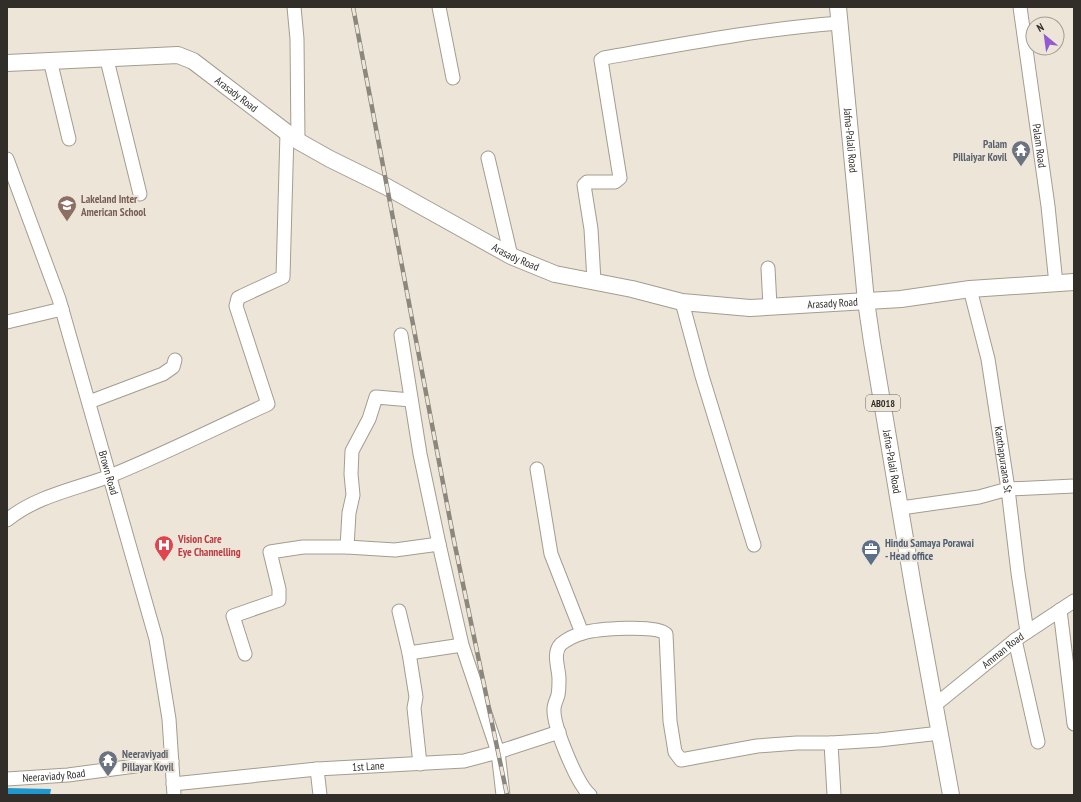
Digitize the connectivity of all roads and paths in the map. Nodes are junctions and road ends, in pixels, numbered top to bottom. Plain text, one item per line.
1 (294, 7) edge
2 (439, 7) edge
3 (1020, 7) edge
4 (839, 15) edge
5 (50, 60) junction
6 (107, 60) junction
7 (7, 63) edge
8 (453, 78) dead end
9 (292, 137) junction
10 (69, 139) dead end
11 (488, 158) dead end
12 (7, 159) edge
13 (140, 194) dead end
14 (511, 256) junction
15 (768, 268) dead end
16 (594, 282) junction
17 (1074, 282) edge
18 (1056, 284) junction
19 (970, 289) junction
20 (866, 301) junction
21 (682, 302) junction
22 (770, 306) junction
23 (62, 309) junction
24 (7, 322) edge
25 (401, 335) dead end
26 (175, 360) dead end
27 (411, 400) junction
28 (89, 402) junction
29 (537, 469) dead end
30 (110, 476) junction
31 (1074, 486) edge
32 (1008, 489) junction
33 (901, 508) junction
34 (7, 520) edge
35 (439, 544) junction
36 (754, 545) dead end
37 (347, 547) junction
38 (1074, 601) edge
39 (1060, 610) junction
40 (399, 611) dead end
41 (1027, 632) junction
42 (582, 633) junction
43 (1015, 640) junction
44 (462, 644) junction
45 (409, 653) junction
46 (245, 654) dead end
47 (935, 705) junction
48 (1074, 724) edge
49 (559, 732) junction
50 (940, 733) junction
51 (1038, 742) dead end
52 (831, 743) junction
53 (498, 752) junction
54 (172, 761) junction
55 (420, 764) junction
56 (318, 769) junction
57 (7, 778) edge
58 (174, 790) edge
59 (320, 795) edge
60 (503, 795) edge
61 (590, 795) edge
62 (834, 795) edge
63 (951, 795) edge

1 - 9 street
2 - 8 street
3 - 18 street, Palam Road
4 - 16 street
4 - 20 main road, Jafna-Palali Road / AB018
5 - 6 main road, Arasady Road
5 - 7 main road, Arasady Road
5 - 10 street
6 - 9 main road, Arasady Road
6 - 13 street
9 - 14 main road, Arasady Road
9 - 30 street
11 - 14 street
12 - 23 street, Brown Road
14 - 16 main road, Arasady Road
15 - 22 street
16 - 21 main road, Arasady Road
17 - 18 main road, Arasady Road
18 - 19 main road, Arasady Road
19 - 20 main road, Arasady Road
19 - 32 street, Kanthapuraana St
20 - 22 main road, Arasady Road
20 - 33 main road, Jafna-Palali Road / AB018
21 - 22 main road, Arasady Road
21 - 36 street
23 - 24 street
23 - 28 street, Brown Road
25 - 27 street
26 - 28 street
27 - 35 street
27 - 37 street
28 - 30 street, Brown Road
29 - 42 street
30 - 34 street
30 - 54 street, Brown Road
31 - 32 street
32 - 33 street
32 - 41 street, Kanthapuraana St
33 - 47 main road, Jafna-Palali Road / AB018
35 - 37 street
35 - 44 street
37 - 46 street
38 - 39 street, Amman Road
39 - 41 street, Amman Road
39 - 48 street
40 - 45 street
41 - 43 street, Amman Road
42 - 49 street
42 - 52 street
43 - 47 street, Amman Road
43 - 51 street
44 - 45 street
44 - 53 street
45 - 55 street
47 - 50 main road, Jafna-Palali Road / AB018
49 - 53 street, 1st Lane
49 - 61 street
50 - 52 street
50 - 63 main road, Jafna-Palali Road / AB018
52 - 62 street
53 - 55 street, 1st Lane
53 - 60 street
54 - 57 street, Neeraviady Road
54 - 58 street, Brown Road
55 - 56 street, 1st Lane
56 - 58 street, 1st Lane
56 - 59 street

